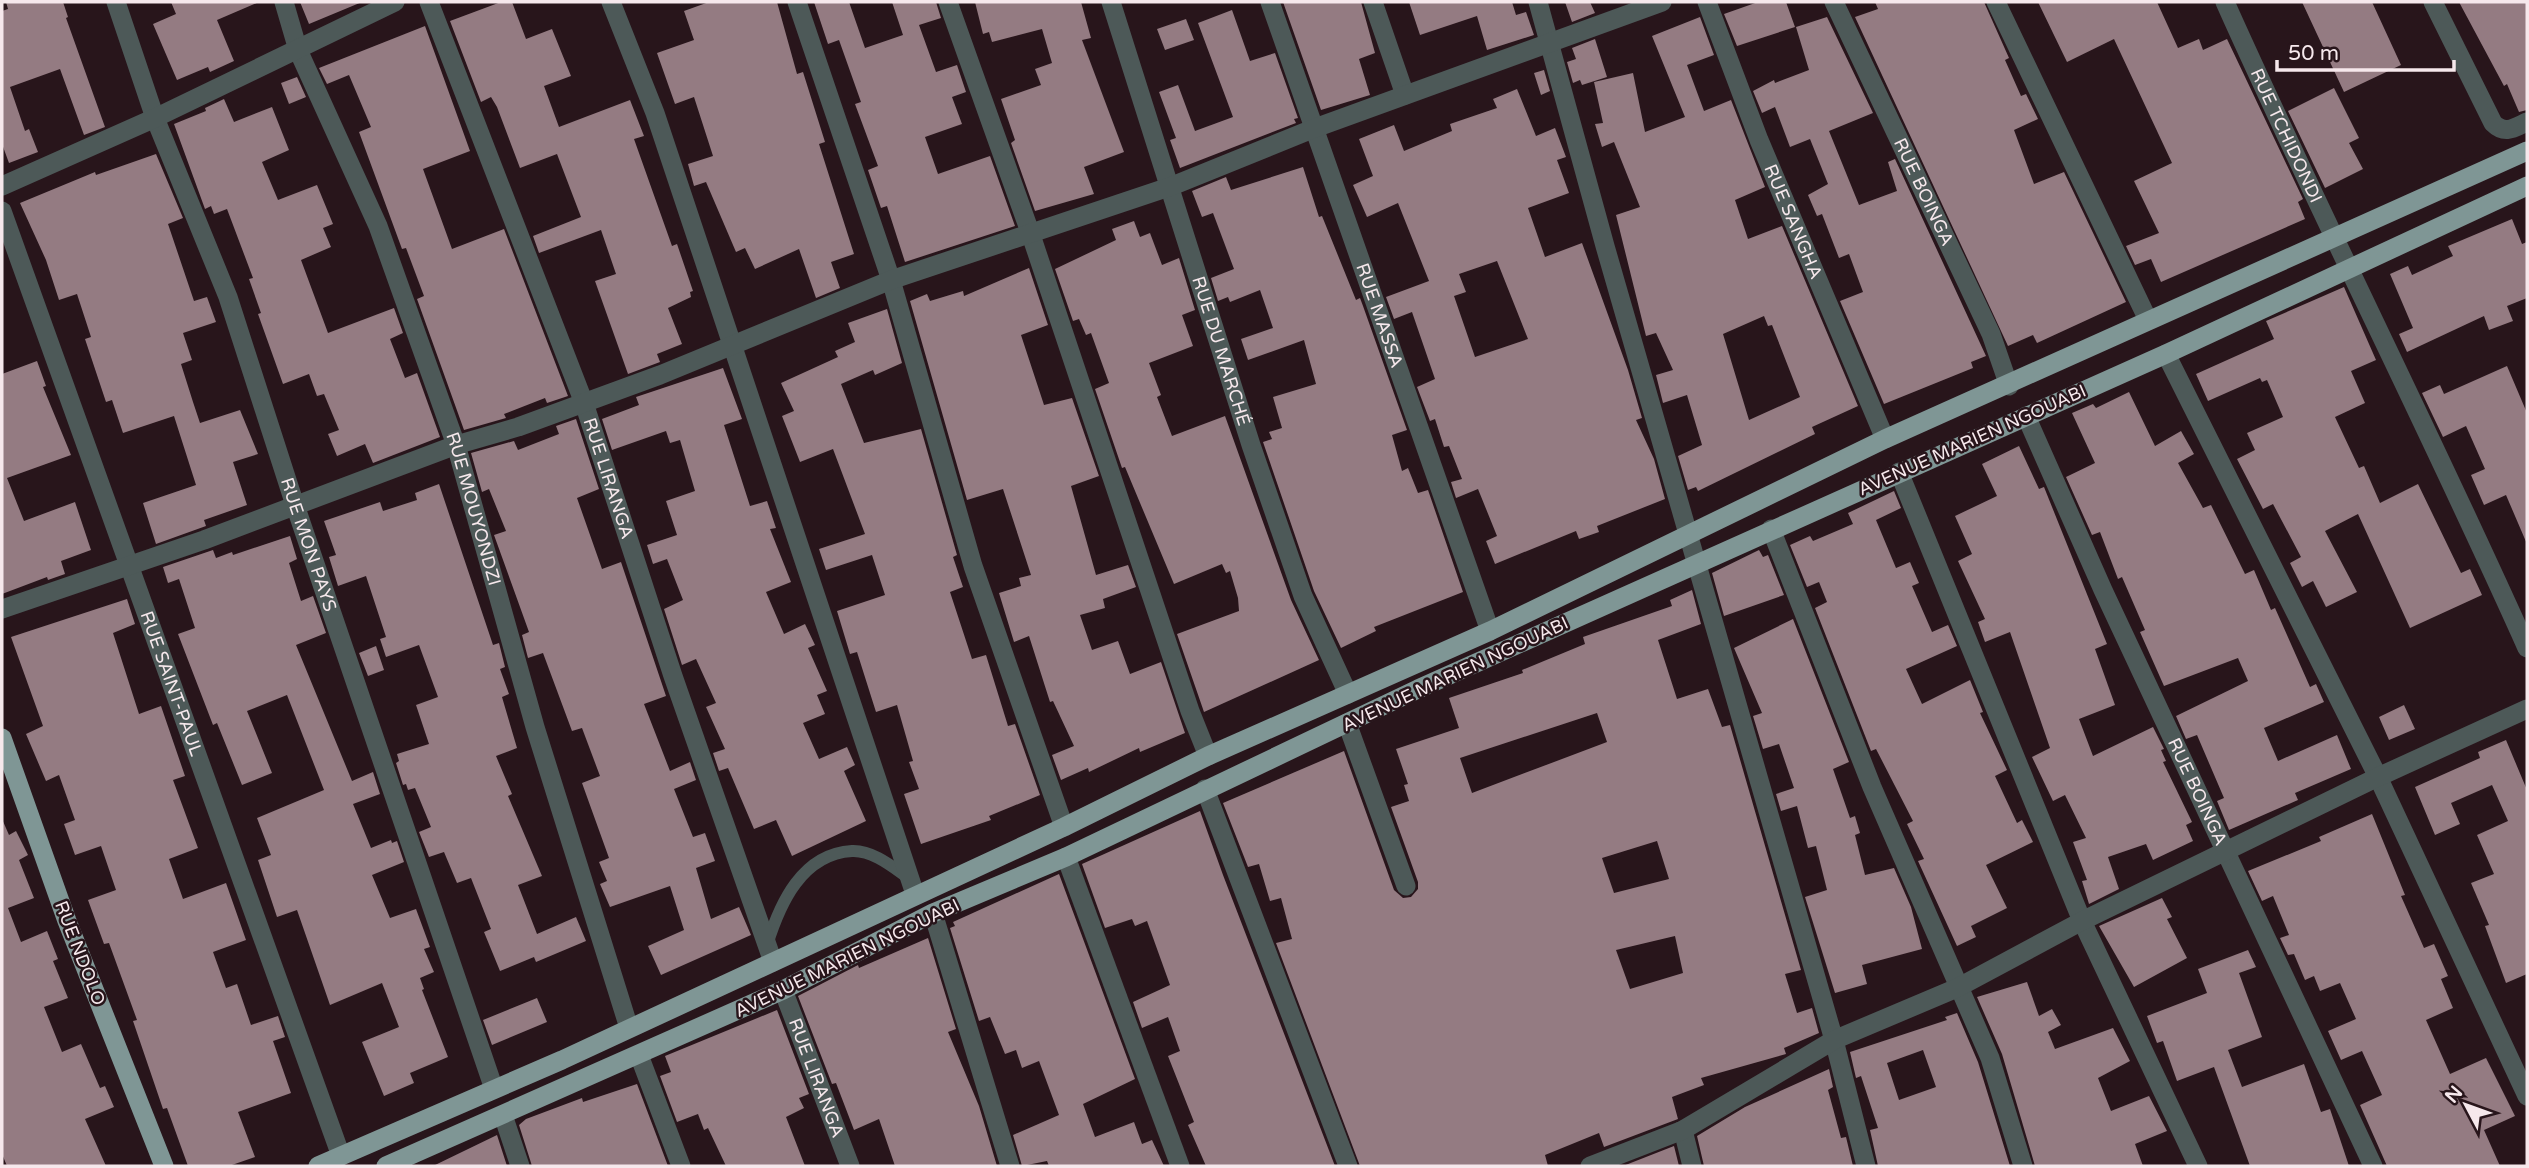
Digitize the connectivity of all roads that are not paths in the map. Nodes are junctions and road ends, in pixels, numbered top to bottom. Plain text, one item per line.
1 (116, 2) edge
2 (284, 2) edge
3 (395, 2) edge
4 (429, 2) edge
5 (611, 2) edge
6 (797, 2) edge
7 (948, 2) edge
8 (1111, 2) edge
9 (1270, 2) edge
10 (1373, 2) edge
11 (1538, 2) edge
12 (1662, 2) edge
13 (1707, 2) edge
14 (1834, 2) edge
15 (1996, 2) edge
16 (2225, 2) edge
17 (2432, 2) edge
18 (1552, 44) junction
19 (298, 50) junction
20 (1405, 95) junction
21 (155, 118) junction
22 (2527, 122) edge
23 (1315, 128) junction
24 (2527, 151) edge
25 (2, 186) edge
26 (1172, 186) junction
27 (2525, 193) edge
28 (2, 211) edge
29 (1030, 232) junction
30 (2334, 239) junction
31 (2348, 270) junction
32 (891, 280) junction
33 (2148, 320) junction
34 (732, 345) junction
35 (2166, 354) junction
36 (2009, 386) junction
37 (584, 402) junction
38 (2026, 416) junction
39 (1885, 439) junction
40 (456, 445) junction
41 (1899, 472) junction
42 (295, 505) junction
43 (1771, 529) junction
44 (1689, 535) junction
45 (1696, 564) junction
46 (128, 565) junction
47 (2, 610) edge
48 (1490, 631) junction
49 (2527, 648) edge
50 (1348, 694) junction
51 (2527, 709) edge
52 (1348, 723) junction
53 (2, 738) edge
54 (1208, 756) junction
55 (2378, 777) junction
56 (1205, 789) junction
57 (1064, 827) junction
58 (2227, 850) junction
59 (1066, 857) junction
60 (1406, 886) dead end
61 (913, 887) junction
62 (933, 913) junction
63 (2082, 921) junction
64 (770, 953) junction
65 (1957, 988) junction
66 (783, 990) junction
67 (629, 1028) junction
68 (1834, 1040) junction
69 (639, 1055) junction
70 (494, 1089) junction
71 (2527, 1096) edge
72 (503, 1115) junction
73 (1683, 1130) junction
74 (341, 1156) junction
75 (164, 1166) edge
76 (318, 1166) edge
77 (386, 1166) edge
78 (520, 1166) edge
79 (681, 1166) edge
80 (850, 1166) edge
81 (1010, 1166) edge
82 (1180, 1166) edge
83 (1348, 1166) edge
84 (1590, 1166) edge
85 (1692, 1166) edge
86 (1866, 1166) edge
87 (2023, 1166) edge
88 (2198, 1166) edge
89 (2373, 1166) edge

1 - 21 street, RUE MON PAYS
2 - 19 street, RUE MOUYONDZI
3 - 19 street
4 - 37 street, RUE LIRANGA
5 - 34 street
6 - 32 street
7 - 29 street
8 - 26 street, RUE DU MARCHÉ
9 - 23 street, RUE MASSA
10 - 20 street
11 - 18 street
12 - 18 street
13 - 39 street, RUE SANGHA
14 - 36 street, RUE BOINGA
15 - 33 street
16 - 30 street, RUE TCHIDONDI
17 - 22 street
18 - 20 street
18 - 44 street
19 - 21 street
19 - 40 street, RUE MOUYONDZI
20 - 23 street
21 - 25 street
21 - 42 street, RUE MON PAYS
23 - 26 street
23 - 48 street, RUE MASSA
24 - 30 main road
26 - 29 street
26 - 50 street, RUE DU MARCHÉ
27 - 31 main road, AVENUE MARIEN NGOUABI
28 - 46 street, RUE SAINT-PAUL
29 - 32 street
29 - 54 street
30 - 31 street, RUE TCHIDONDI
30 - 33 main road
31 - 35 main road, AVENUE MARIEN NGOUABI
31 - 49 street, RUE TCHIDONDI
32 - 34 street
32 - 57 street
33 - 36 main road
34 - 37 street
34 - 61 street
35 - 38 main road, AVENUE MARIEN NGOUABI
35 - 55 street
36 - 39 main road
37 - 40 street
37 - 64 street, RUE LIRANGA
38 - 41 main road, AVENUE MARIEN NGOUABI
38 - 58 street, RUE BOINGA
39 - 44 main road
40 - 42 street
40 - 67 street, RUE MOUYONDZI
41 - 43 main road, AVENUE MARIEN NGOUABI
41 - 63 street
42 - 46 street
42 - 70 street, RUE MON PAYS
43 - 45 main road, AVENUE MARIEN NGOUABI
43 - 65 street
44 - 45 street
44 - 48 main road
45 - 52 main road, AVENUE MARIEN NGOUABI
45 - 68 street
46 - 47 street
46 - 74 street, RUE SAINT-PAUL
48 - 50 main road
50 - 54 main road
51 - 55 street
52 - 56 main road, AVENUE MARIEN NGOUABI
52 - 60 street
53 - 75 main road, RUE NDOLO
54 - 57 main road
55 - 58 street
55 - 71 street
56 - 59 main road, AVENUE MARIEN NGOUABI
56 - 83 street
57 - 61 main road
58 - 63 street
58 - 89 street, RUE BOINGA
59 - 62 main road, AVENUE MARIEN NGOUABI
59 - 82 street
61 - 64 main road
61 - 64 lane
62 - 66 main road, AVENUE MARIEN NGOUABI
62 - 81 street
63 - 65 street
63 - 88 street
64 - 67 main road
65 - 68 street
65 - 87 street
66 - 69 main road, AVENUE MARIEN NGOUABI
66 - 80 street, RUE LIRANGA
67 - 70 main road
68 - 73 street
68 - 86 street
69 - 72 main road, AVENUE MARIEN NGOUABI
69 - 79 street
70 - 74 main road
72 - 77 main road, AVENUE MARIEN NGOUABI
72 - 78 street
73 - 84 street
73 - 85 street
74 - 76 main road

